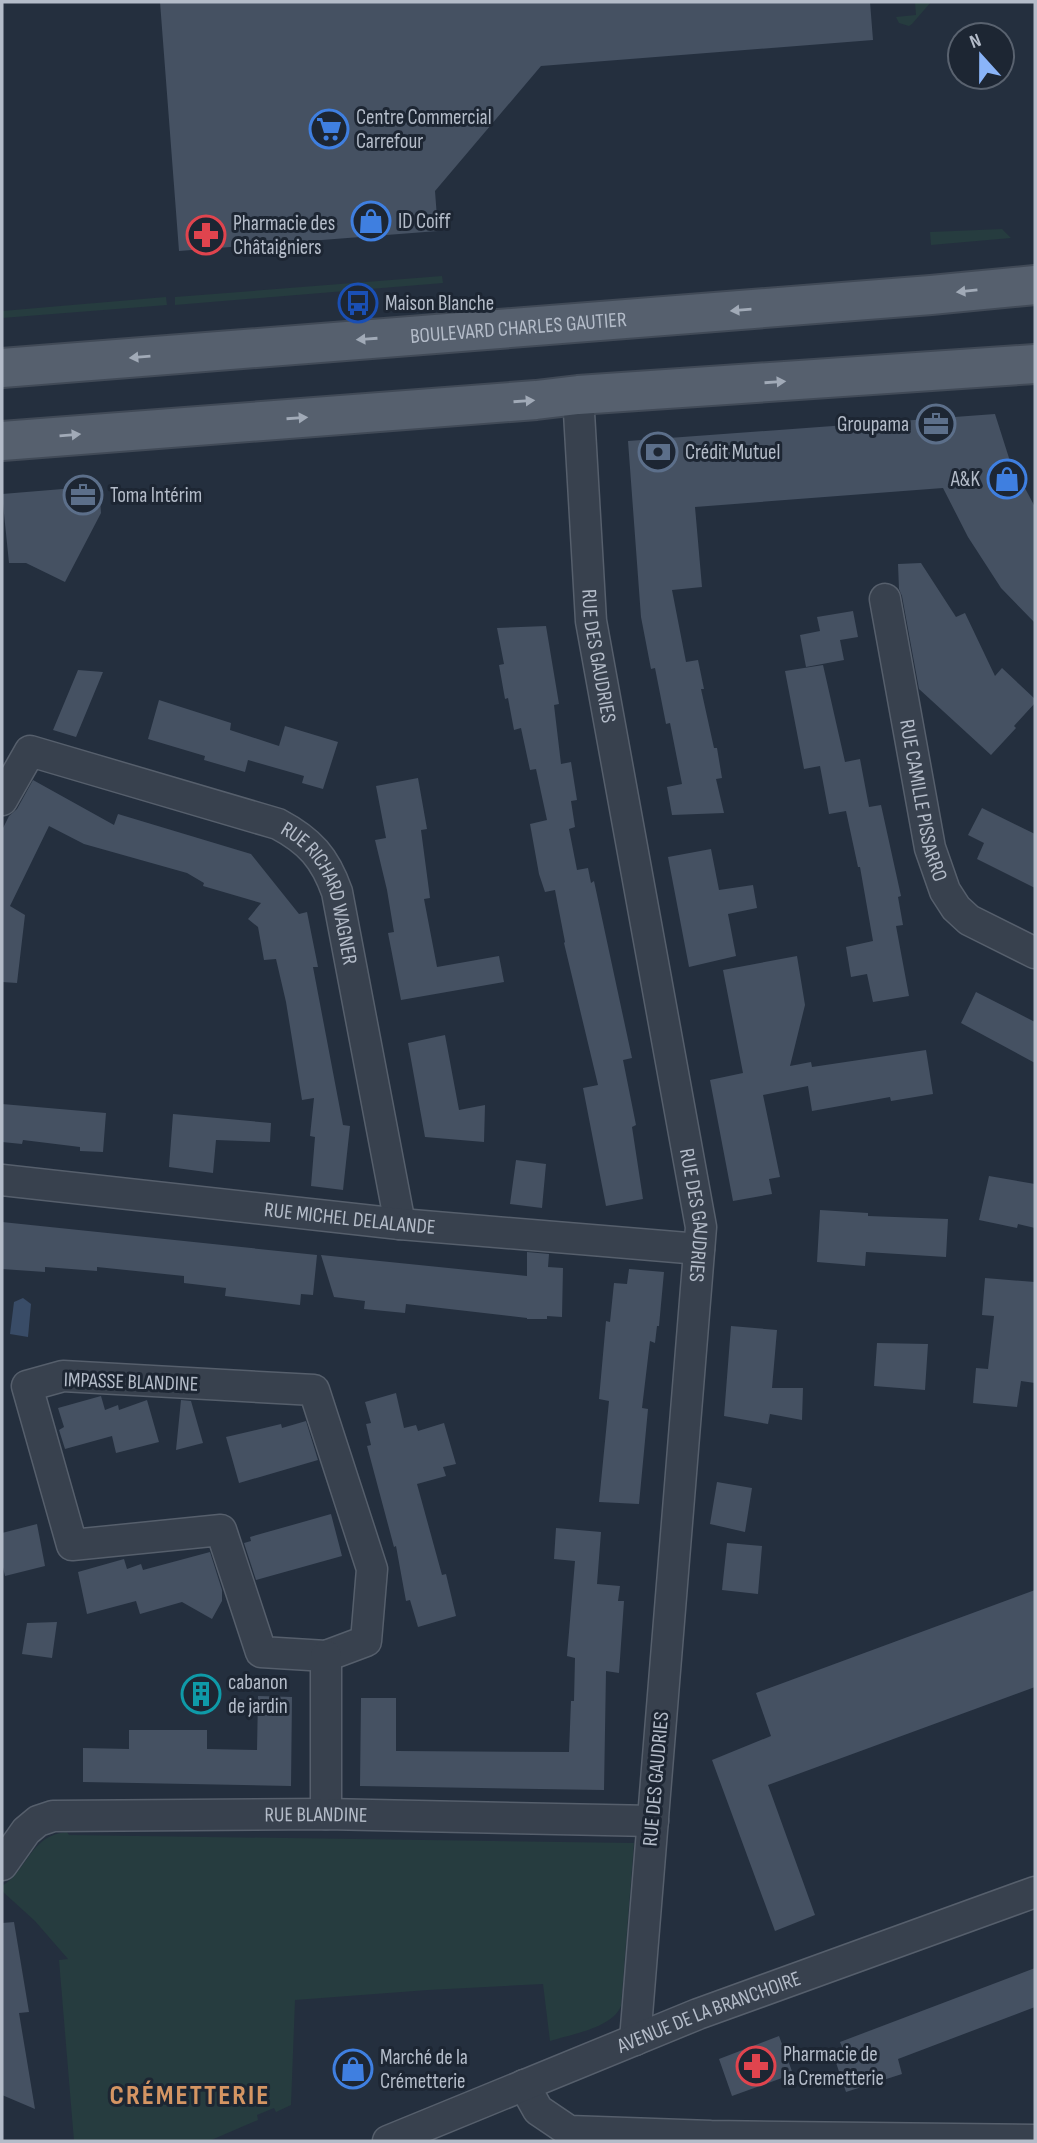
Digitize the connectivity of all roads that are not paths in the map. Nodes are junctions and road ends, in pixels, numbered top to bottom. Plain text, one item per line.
1 (1035, 285) edge
2 (1035, 364) edge
3 (2, 368) edge
4 (578, 395) junction
5 (2, 440) edge
6 (885, 599) dead end
7 (2, 800) edge
8 (1035, 953) edge
9 (2, 1180) edge
10 (400, 1224) junction
11 (699, 1249) junction
12 (326, 1656) junction
13 (326, 1814) junction
14 (653, 1821) junction
15 (2, 1865) edge
16 (1035, 1892) edge
17 (635, 2040) junction
18 (524, 2085) junction
19 (866, 2139) edge
20 (1035, 2140) edge
21 (388, 2141) edge

1 -> 3 main road, BOULEVARD CHARLES GAUTIER
4 -> 2 main road
5 -> 4 main road
4 - 11 street, RUE DES GAUDRIES
6 - 8 street, RUE CAMILLE PISSARRO
7 - 10 street, RUE RICHARD WAGNER
9 - 10 street, RUE MICHEL DELALANDE
10 - 11 street, RUE MICHEL DELALANDE
11 - 14 street, RUE DES GAUDRIES
12 - 12 street, IMPASSE BLANDINE
12 - 13 street
13 - 14 street, RUE BLANDINE
13 - 15 street, RUE BLANDINE
14 - 17 street, RUE DES GAUDRIES
16 - 17 street, AVENUE DE LA BRANCHOIRE
17 - 18 street, AVENUE DE LA BRANCHOIRE
18 - 19 street
18 - 21 street, AVENUE DE LA BRANCHOIRE
19 - 20 street

